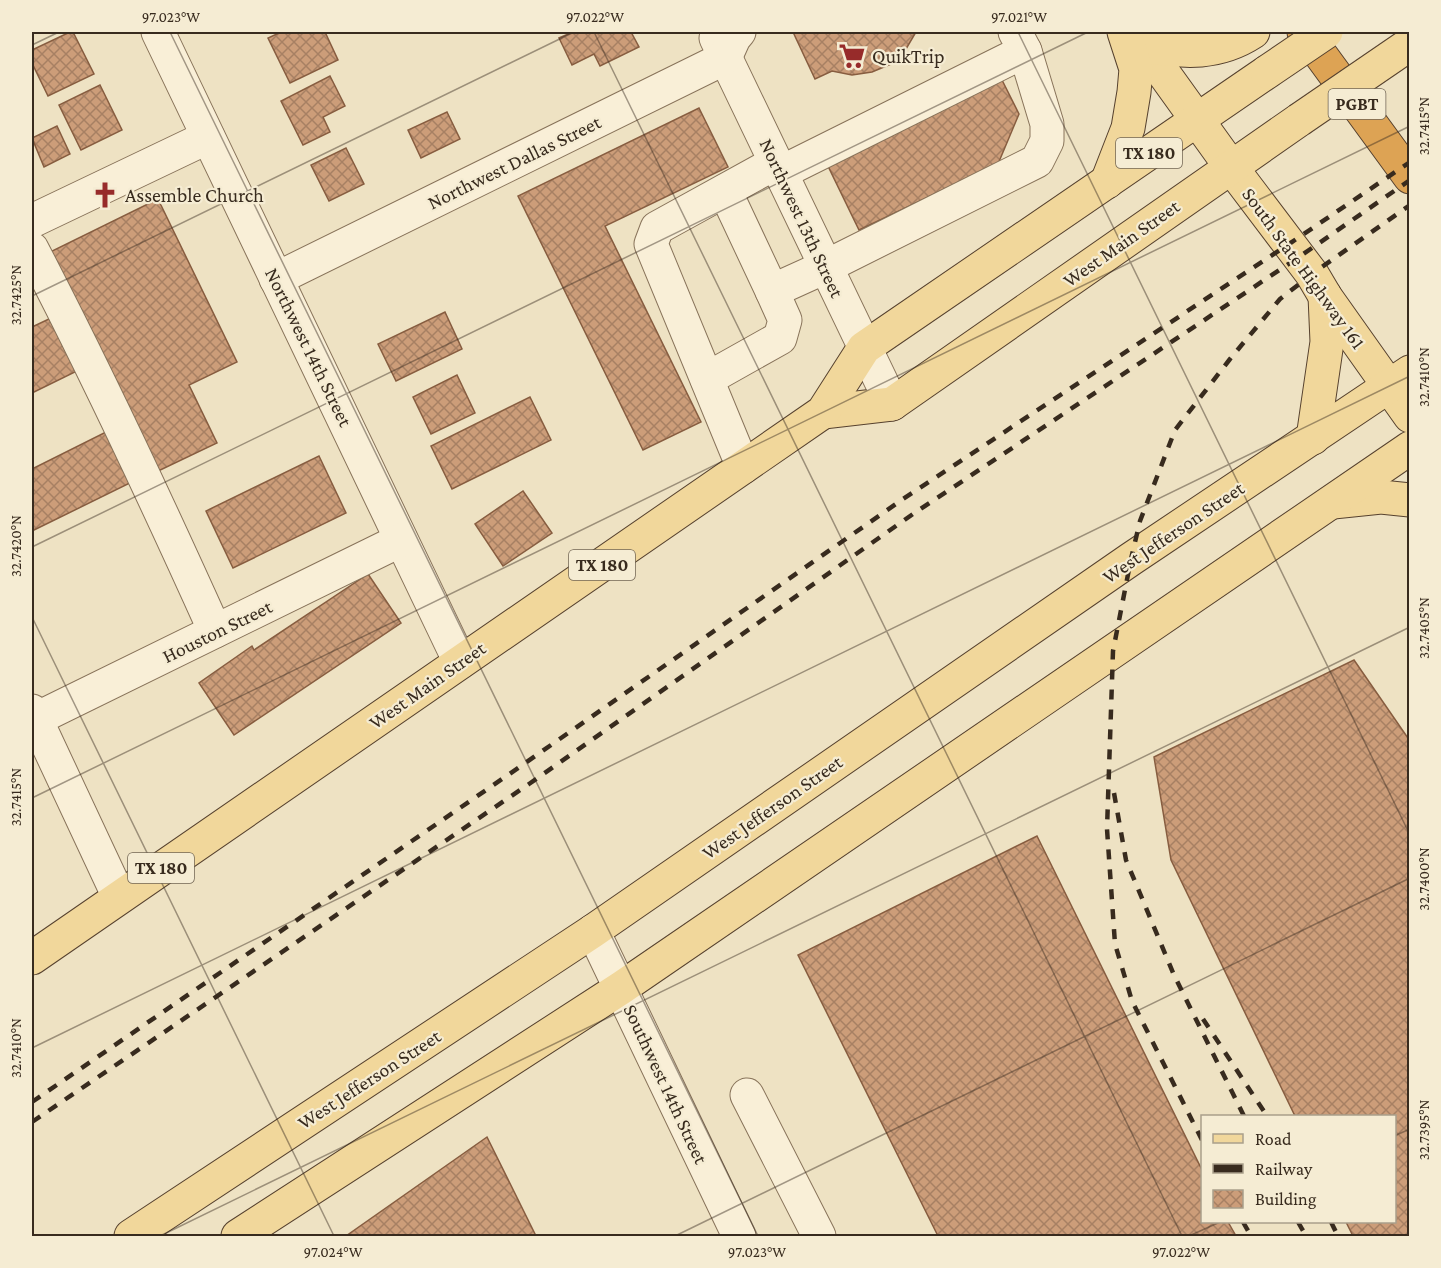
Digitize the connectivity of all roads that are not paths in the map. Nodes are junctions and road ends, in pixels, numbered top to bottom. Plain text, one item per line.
1 (158, 32) edge
2 (1304, 32) edge
3 (1326, 32) edge
4 (1248, 35) edge
5 (1135, 37) edge
6 (726, 40) edge
7 (1020, 41) edge
8 (1410, 44) edge
9 (1198, 119) junction
10 (208, 137) junction
11 (1231, 167) junction
12 (778, 168) junction
13 (1410, 177) edge
14 (1107, 182) junction
15 (725, 191) junction
16 (32, 221) edge
17 (32, 249) edge
18 (825, 267) junction
19 (276, 279) junction
20 (771, 291) junction
21 (1325, 296) junction
22 (864, 348) junction
23 (707, 379) junction
24 (1399, 379) edge
25 (892, 404) junction
26 (823, 412) junction
27 (1410, 416) edge
28 (1313, 438) junction
29 (1410, 448) edge
30 (743, 467) junction
31 (1410, 500) edge
32 (1328, 503) junction
33 (402, 540) junction
34 (215, 631) junction
35 (460, 662) junction
36 (33, 717) edge
37 (119, 897) junction
38 (593, 931) junction
39 (32, 958) edge
40 (621, 988) junction
41 (747, 1095) dead end
42 (131, 1236) edge
43 (238, 1236) edge
44 (739, 1236) edge
45 (819, 1236) edge

1 - 10 street, Northwest 14th Street
2 - 13 highway, PGBT
3 - 9 main road, West Main Street / TX 180, bridge
4 - 5 main road
5 - 9 main road, South State Highway 161
5 - 14 main road
6 - 12 street, Northwest 13th Street
6 - 19 street, Northwest Dallas Street
7 - 12 street
7 - 18 street
8 - 11 main road, West Main Street / TX 180, bridge
9 - 11 main road, South State Highway 161
9 - 14 main road, West Main Street / TX 180
10 - 16 street
10 - 19 street, Northwest 14th Street
11 - 21 main road, South State Highway 161
11 - 25 main road, West Main Street / TX 180
12 - 15 street
12 - 18 street, Northwest 13th Street
14 - 22 main road, West Main Street / TX 180
15 - 20 street
15 - 23 street
17 - 34 street
18 - 20 street
18 - 22 street, Northwest 13th Street
19 - 33 street, Northwest 14th Street
20 - 23 street
21 - 24 main road, South State Highway 161
21 - 28 main road
22 - 25 street, Northwest 13th Street
22 - 26 main road, West Main Street / TX 180
23 - 30 street
24 - 27 main road, South State Highway 161
24 - 28 main road, West Jefferson Street
25 - 26 main road, West Main Street / TX 180
26 - 30 main road, West Main Street / TX 180
28 - 38 main road, West Jefferson Street
29 - 32 main road
30 - 35 main road, West Main Street / TX 180
31 - 32 main road
32 - 40 main road
33 - 34 street, Houston Street
33 - 35 street, Northwest 14th Street
34 - 36 street, Houston Street
35 - 37 main road, West Main Street / TX 180
36 - 37 street
37 - 39 main road, West Main Street / TX 180
38 - 40 street, Southwest 14th Street
38 - 42 main road, West Jefferson Street
40 - 43 main road
40 - 44 street, Southwest 14th Street
41 - 45 street

